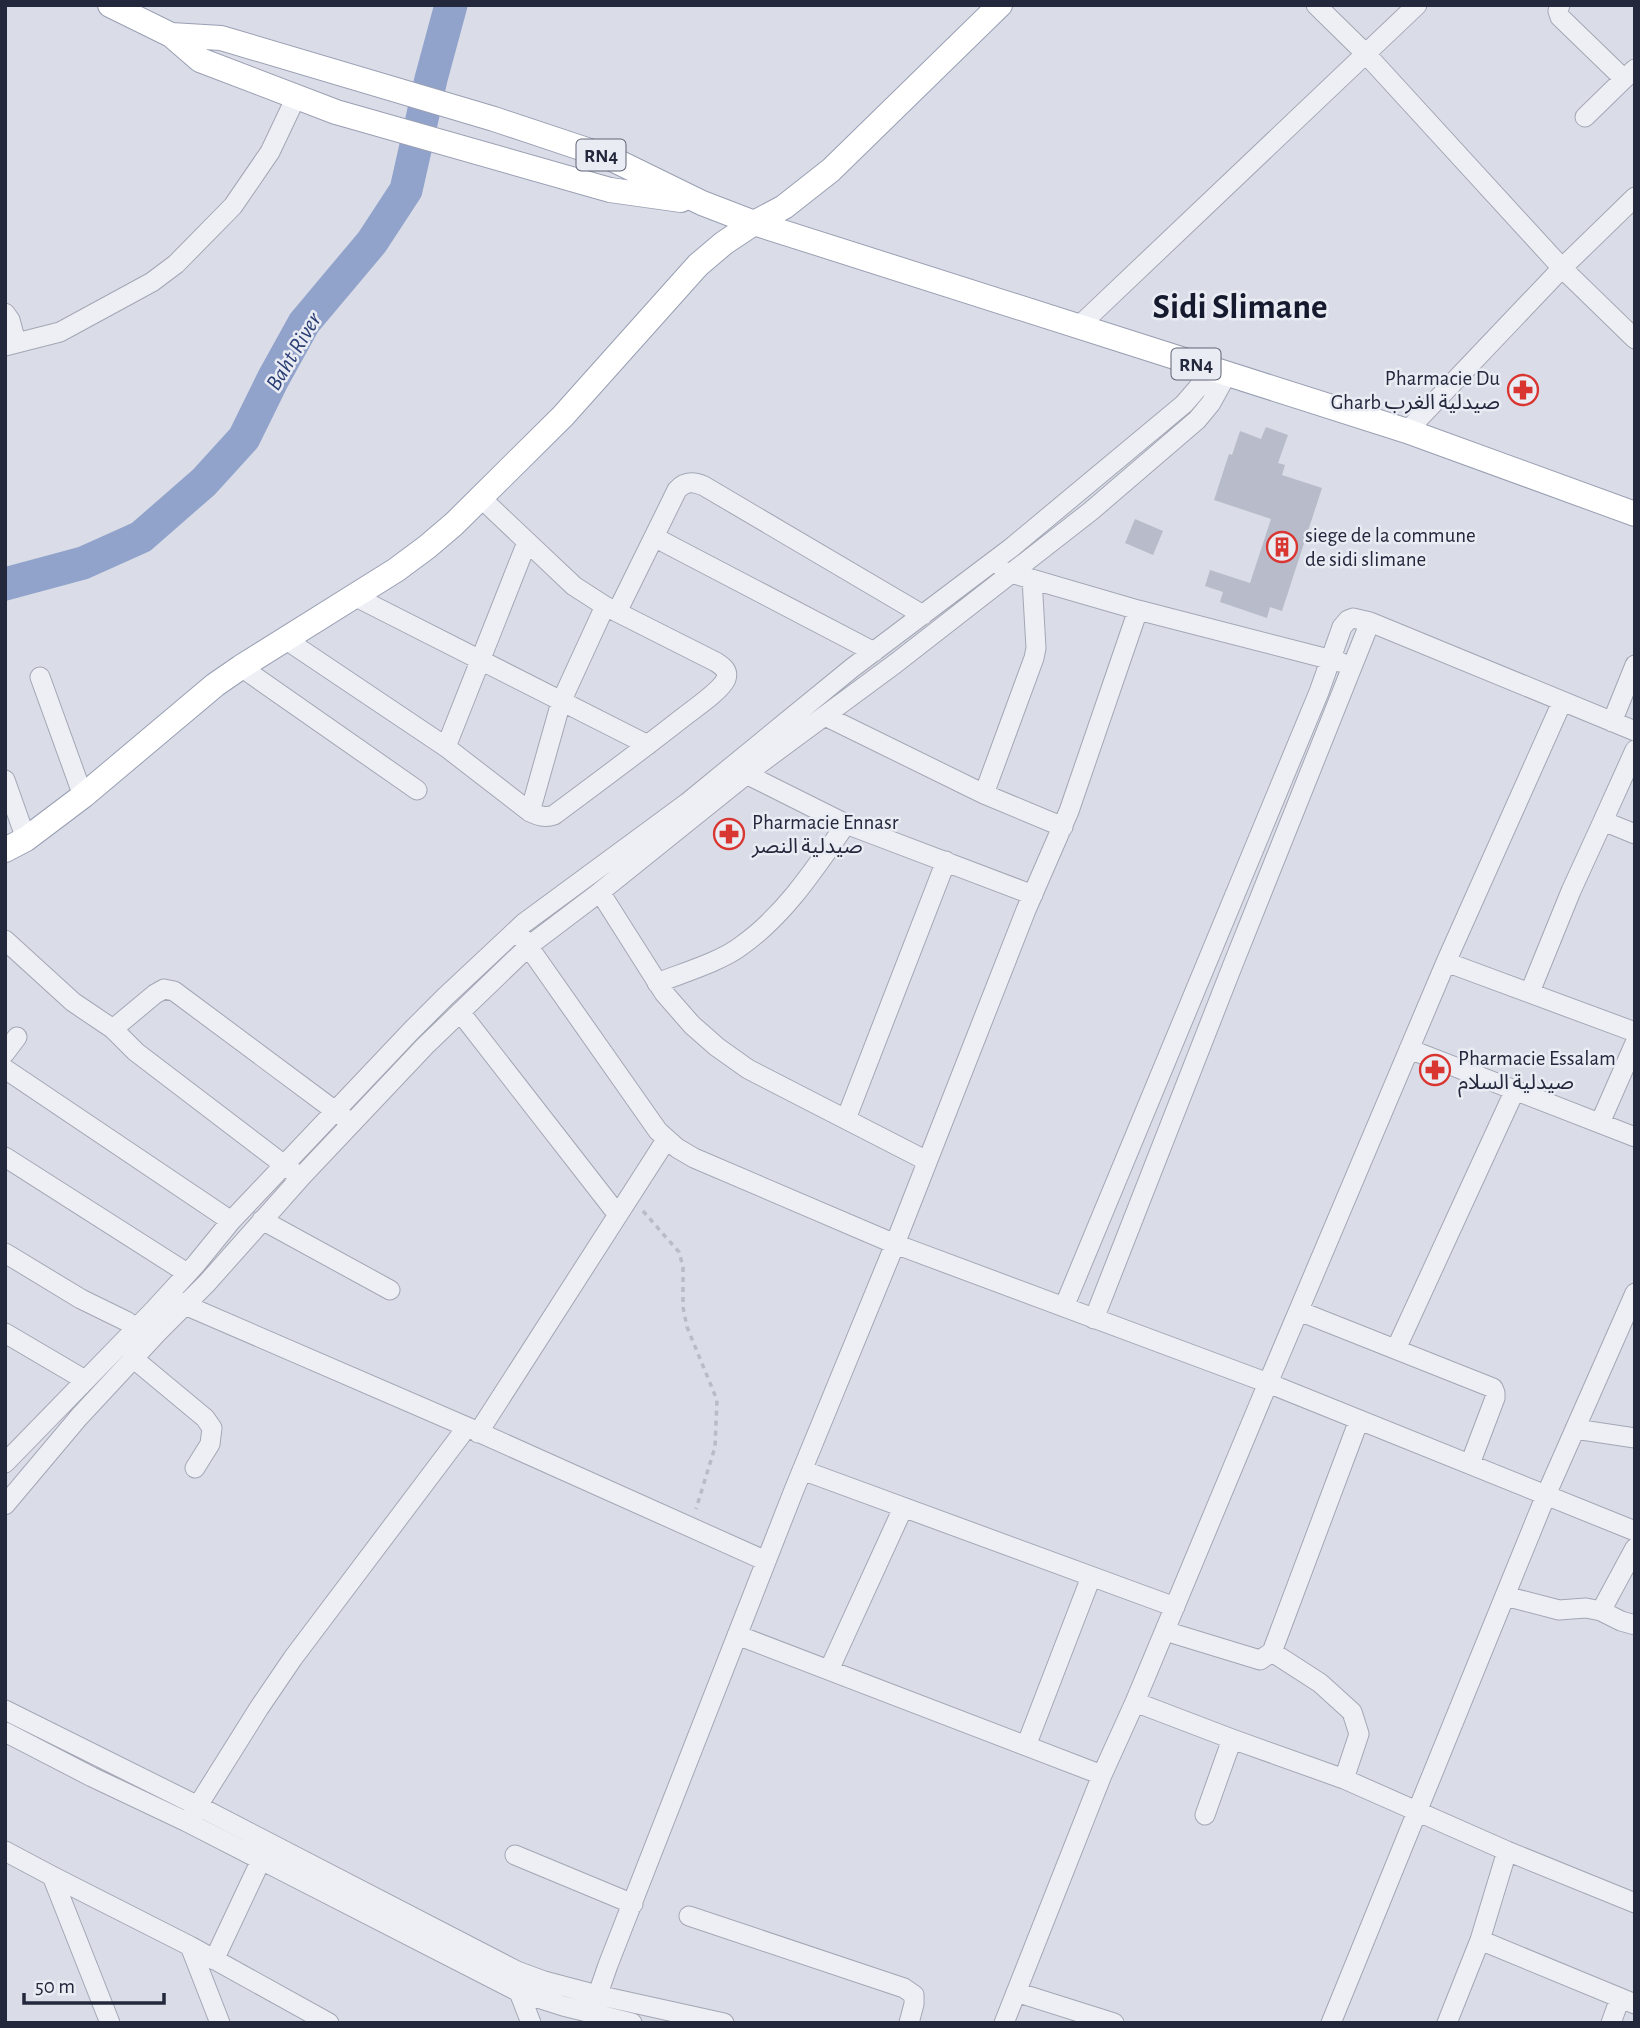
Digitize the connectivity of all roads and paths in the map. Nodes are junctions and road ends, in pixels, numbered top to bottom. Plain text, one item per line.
1 (110, 5) edge
2 (1000, 5) edge
3 (1316, 5) edge
4 (1417, 5) edge
5 (1560, 5) edge
6 (171, 35) junction
7 (1366, 54) junction
8 (1629, 74) edge
9 (297, 95) junction
10 (1585, 117) dead end
11 (1635, 197) edge
12 (702, 203) junction
13 (754, 222) junction
14 (1562, 268) junction
15 (5, 313) edge
16 (1078, 327) junction
17 (1635, 339) edge
18 (10, 344) edge
19 (1219, 371) junction
20 (1407, 431) junction
21 (482, 499) junction
22 (1635, 514) edge
23 (654, 537) junction
24 (527, 542) junction
25 (987, 565) junction
26 (1012, 573) junction
27 (1032, 579) junction
28 (354, 596) junction
29 (611, 609) junction
30 (1138, 610) junction
31 (923, 615) junction
32 (1370, 622) junction
33 (285, 639) junction
34 (874, 652) junction
35 (1330, 659) junction
36 (480, 660) junction
37 (1635, 665) edge
38 (1352, 666) junction
39 (241, 667) junction
40 (40, 677) dead end
41 (562, 702) junction
42 (1562, 702) junction
43 (825, 716) junction
44 (1612, 722) junction
45 (1635, 732) edge
46 (648, 745) junction
47 (446, 747) junction
48 (1635, 750) edge
49 (1292, 757) junction
50 (1312, 767) junction
51 (739, 771) junction
52 (5, 780) edge
53 (417, 790) dead end
54 (984, 794) junction
55 (83, 796) junction
56 (530, 812) junction
57 (1603, 821) junction
58 (846, 824) junction
59 (1062, 827) junction
60 (1635, 834) edge
61 (15, 845) edge
62 (946, 861) junction
63 (600, 891) junction
64 (1033, 895) junction
65 (517, 929) junction
66 (5, 940) edge
67 (529, 946) junction
68 (1209, 958) junction
69 (1446, 962) junction
70 (1232, 967) junction
71 (657, 983) junction
72 (1530, 992) junction
73 (460, 1012) junction
74 (113, 1029) junction
75 (411, 1031) junction
76 (1635, 1032) edge
77 (1635, 1043) edge
78 (425, 1046) junction
79 (1409, 1049) junction
80 (5, 1069) edge
81 (1515, 1090) junction
82 (336, 1111) junction
83 (846, 1119) junction
84 (1601, 1123) junction
85 (351, 1124) junction
86 (1635, 1137) edge
87 (666, 1140) junction
88 (5, 1157) edge
89 (927, 1161) junction
90 (293, 1171) junction
91 (629, 1197) junction
92 (618, 1215) junction
93 (262, 1220) junction
94 (231, 1221) junction
95 (895, 1244) junction
96 (5, 1253) edge
97 (187, 1273) junction
98 (390, 1290) dead end
99 (1635, 1293) edge
100 (168, 1294) junction
101 (185, 1305) junction
102 (1064, 1307) junction
103 (1299, 1311) junction
104 (1094, 1319) junction
105 (136, 1327) junction
106 (5, 1333) edge
107 (152, 1339) junction
108 (1396, 1349) junction
109 (134, 1359) junction
110 (85, 1380) junction
111 (1268, 1383) junction
112 (1359, 1419) junction
113 (1575, 1429) junction
114 (473, 1430) junction
115 (1635, 1438) edge
116 (5, 1463) edge
117 (1469, 1464) junction
118 (195, 1468) dead end
119 (802, 1470) junction
120 (1546, 1494) junction
121 (5, 1505) edge
122 (903, 1508) junction
123 (691, 1528) junction
124 (1635, 1531) edge
125 (1635, 1548) edge
126 (766, 1562) junction
127 (1091, 1577) junction
128 (1505, 1596) junction
129 (1175, 1607) junction
130 (1601, 1611) junction
131 (1635, 1625) edge
132 (1165, 1631) junction
133 (737, 1635) junction
134 (1272, 1652) junction
135 (829, 1670) junction
136 (1135, 1702) junction
137 (5, 1710) edge
138 (5, 1732) edge
139 (1232, 1740) junction
140 (1026, 1746) junction
141 (1102, 1775) junction
142 (1344, 1779) junction
143 (1417, 1811) junction
144 (193, 1814) junction
145 (1205, 1815) dead end
146 (5, 1851) edge
147 (1507, 1851) junction
148 (515, 1855) dead end
149 (261, 1860) junction
150 (52, 1876) junction
151 (1635, 1903) edge
152 (632, 1904) junction
153 (690, 1916) dead end
154 (1480, 1940) junction
155 (190, 1947) junction
156 (215, 1960) junction
157 (517, 1971) junction
158 (519, 1992) junction
159 (1016, 1993) junction
160 (597, 1994) junction
161 (1627, 2001) edge
162 (591, 2014) junction
163 (110, 2023) edge
164 (220, 2023) edge
165 (329, 2023) edge
166 (531, 2023) edge
167 (632, 2023) edge
168 (724, 2023) edge
169 (909, 2023) edge
170 (1004, 2023) edge
171 (1114, 2023) edge
172 (1331, 2023) edge
173 (1447, 2023) edge
174 (1611, 2023) edge

1 - 6 main road, RN4
2 - 13 main road
3 - 7 street
4 - 7 street
5 - 8 street
6 - 9 main road, RN4
6 - 12 main road, RN4
7 - 14 street
7 - 16 street
8 - 10 street
9 - 12 main road, RN4
9 - 18 street
11 - 14 street
12 - 13 main road, RN4
13 - 16 main road, RN4
13 - 21 main road
14 - 17 street
14 - 20 street
15 - 18 street
16 - 19 main road, RN4
19 - 20 main road, RN4
19 - 25 street
19 - 26 street
20 - 22 main road, RN4
21 - 24 street
21 - 28 main road
23 - 29 street
23 - 31 street
23 - 34 street
24 - 29 street
24 - 36 street
25 - 26 street
25 - 31 street
26 - 27 street
26 - 43 street
27 - 30 street
27 - 54 street
28 - 33 main road
28 - 36 street
29 - 41 street
29 - 46 street
30 - 35 street
30 - 59 street
31 - 34 street
32 - 35 street
32 - 38 street
32 - 42 street
33 - 39 main road
33 - 47 street
34 - 51 street
35 - 38 street
35 - 49 street
36 - 41 street
36 - 47 street
37 - 44 street
38 - 50 street
39 - 53 street
39 - 55 main road
40 - 55 street
41 - 46 street
41 - 56 street
42 - 44 street
42 - 69 street
43 - 51 street
43 - 54 street
44 - 45 street
46 - 56 street
47 - 56 street
48 - 57 street
49 - 50 street
49 - 68 street
50 - 70 street
51 - 58 street
51 - 63 street
51 - 65 street
52 - 61 street
54 - 59 street
55 - 61 main road
57 - 60 street
57 - 72 street
58 - 62 street
58 - 71 street
59 - 64 street
62 - 64 street
62 - 83 street
63 - 67 street
63 - 71 street
64 - 89 street
65 - 67 street
65 - 75 street
66 - 74 street
67 - 73 street
67 - 87 street
68 - 70 street
68 - 102 street
69 - 72 street
69 - 79 street
70 - 104 street
71 - 83 street
72 - 76 street
73 - 78 street
73 - 92 street
74 - 82 street
74 - 90 street
75 - 78 street
75 - 82 street
77 - 84 street
78 - 85 street
79 - 81 street
79 - 103 street
80 - 94 street
81 - 84 street
81 - 108 street
82 - 85 street
82 - 90 street
83 - 89 street
84 - 86 street
85 - 90 street
87 - 91 street
87 - 95 street
88 - 97 street
89 - 95 street
90 - 93 street
90 - 94 street
91 - 92 street
91 - 123 path
92 - 114 street
93 - 98 street
93 - 101 street
94 - 97 street
95 - 102 street
95 - 119 street
96 - 105 street
97 - 100 street
99 - 113 street
100 - 101 street
100 - 105 street
101 - 107 street
101 - 114 street
102 - 104 street
103 - 108 street
103 - 111 street
104 - 111 street
105 - 107 street
105 - 110 street
106 - 110 street
107 - 109 street
108 - 117 street
109 - 118 street
109 - 121 street
110 - 116 street
111 - 112 street
111 - 129 street
112 - 117 street
112 - 134 street
113 - 115 street
113 - 120 street
114 - 123 street
114 - 144 street
117 - 120 street
119 - 122 street
119 - 126 street
120 - 124 street
120 - 128 street
122 - 127 street
122 - 135 street
123 - 126 street
125 - 130 street
126 - 133 street
127 - 129 street
127 - 140 street
128 - 130 street
128 - 143 street
129 - 132 street
130 - 131 street
132 - 134 street
132 - 136 street
133 - 135 street
133 - 152 street
134 - 142 street
135 - 140 street
136 - 139 street
136 - 141 street
137 - 144 street
138 - 144 street
139 - 142 street
139 - 145 street
140 - 141 street
141 - 159 street
142 - 143 street
143 - 147 street
143 - 172 street
144 - 149 street
144 - 157 street
146 - 150 street
147 - 151 street
147 - 154 street
148 - 152 street
149 - 156 street
149 - 158 street
150 - 155 street
150 - 163 street
152 - 160 street
153 - 169 street
154 - 161 street
154 - 173 street
155 - 156 street
155 - 164 street
156 - 165 street
157 - 158 street
157 - 160 street
158 - 162 street
158 - 166 street
159 - 170 street
159 - 171 street
160 - 162 street
160 - 168 street
161 - 174 street
162 - 167 street

